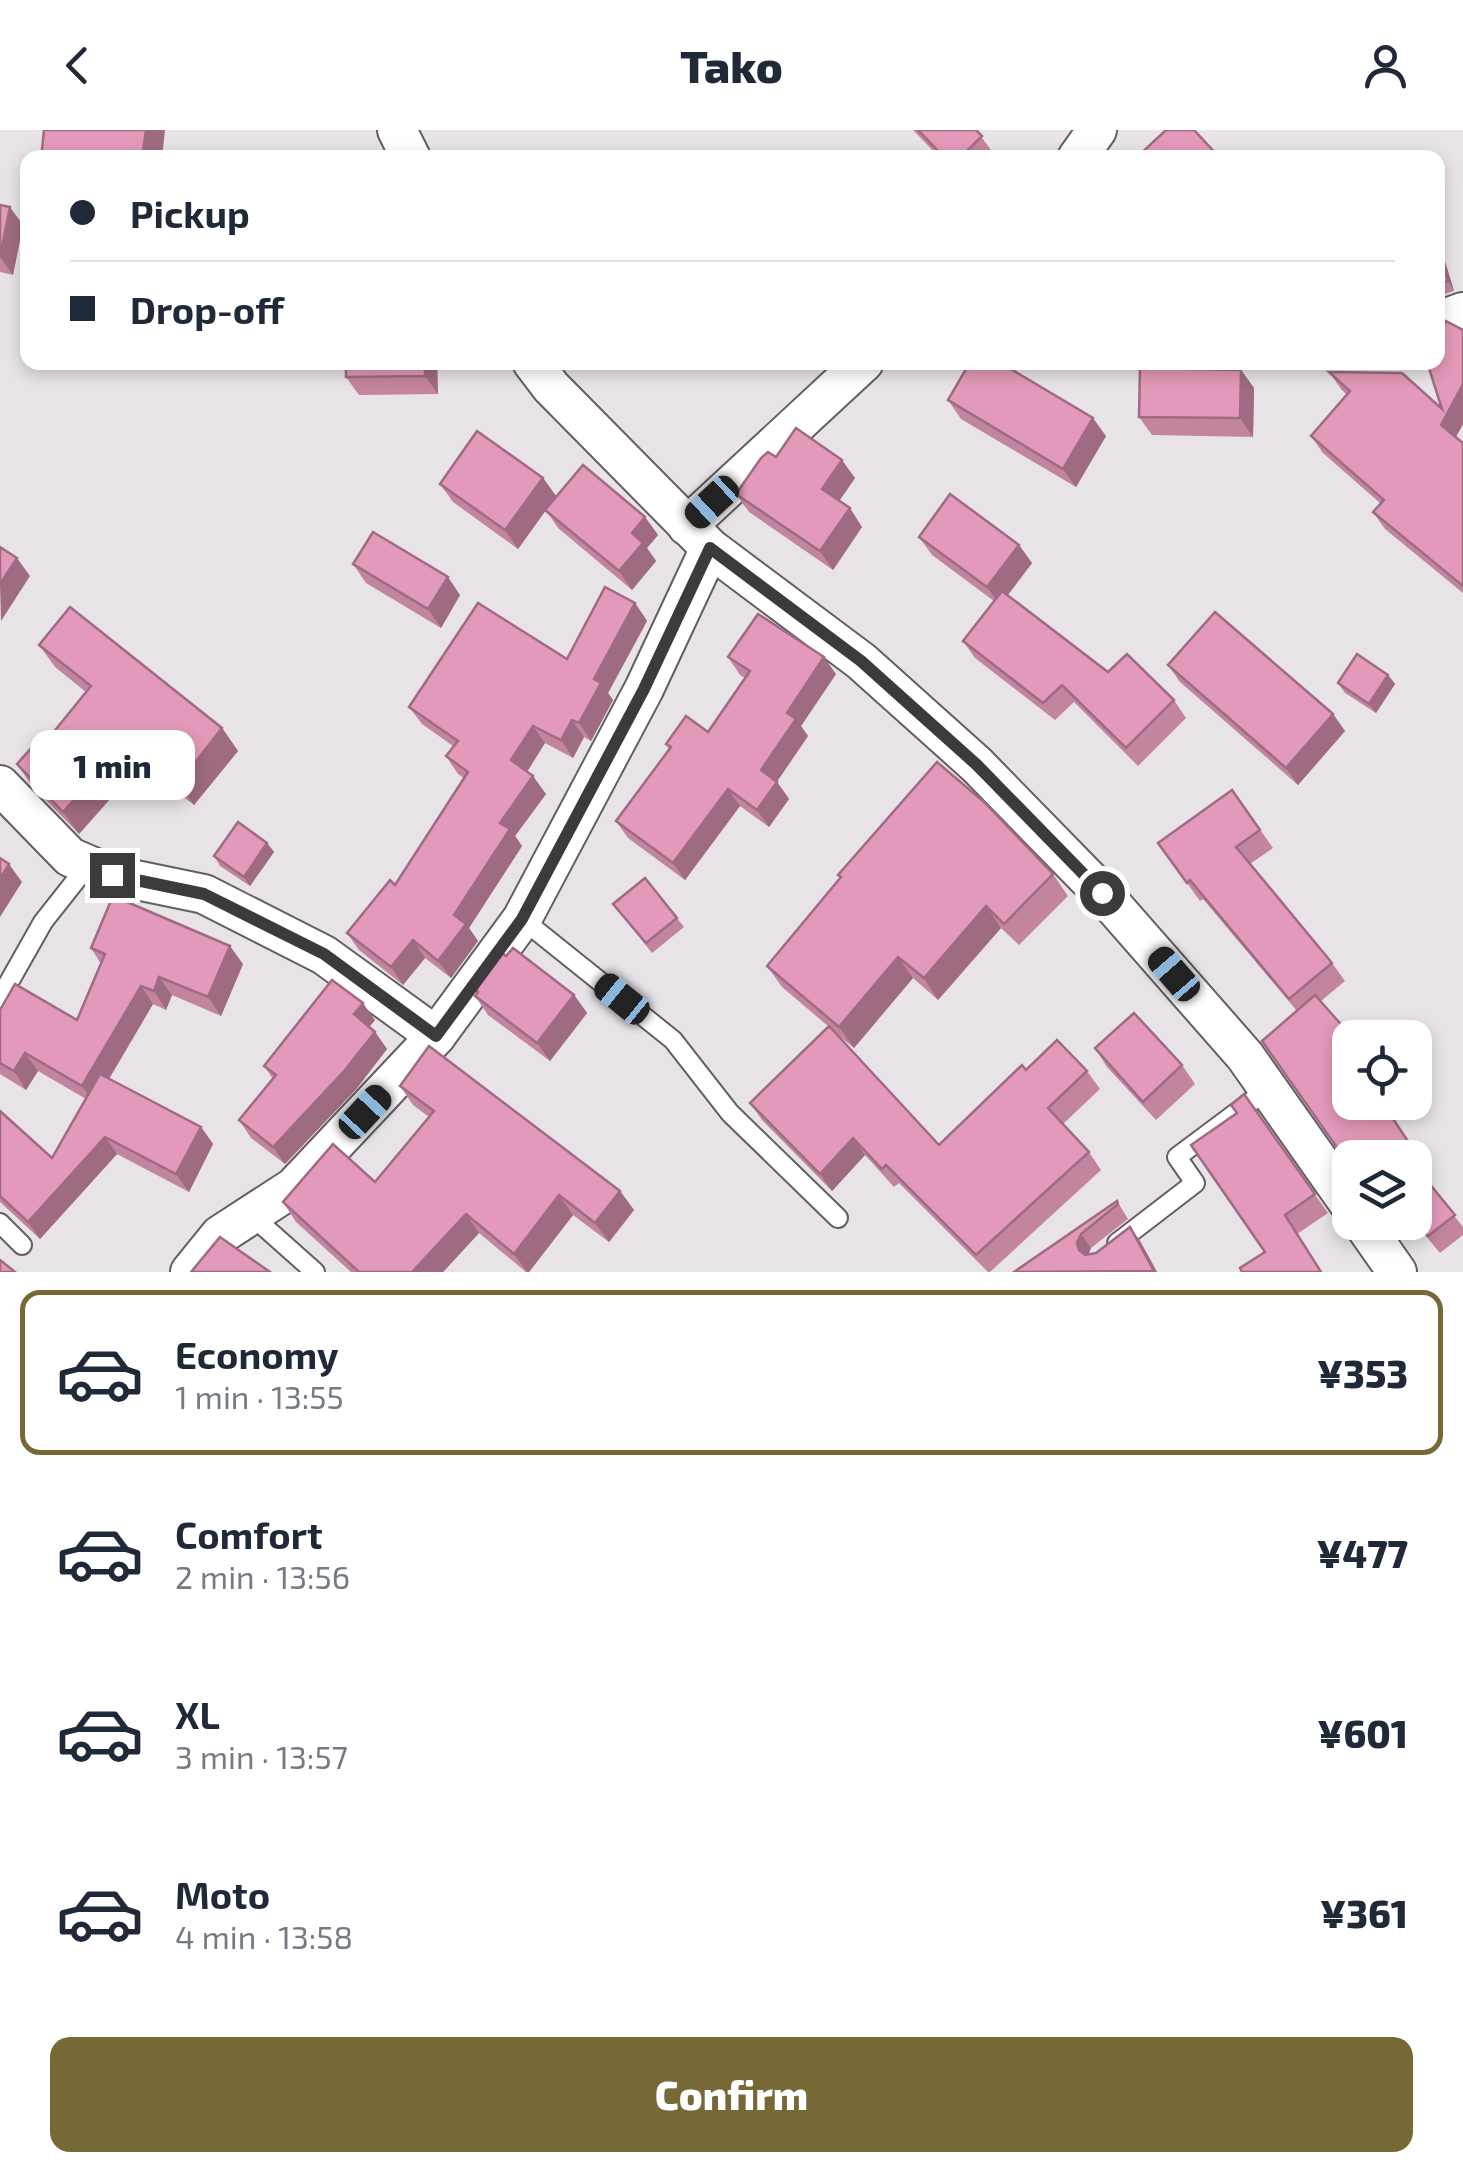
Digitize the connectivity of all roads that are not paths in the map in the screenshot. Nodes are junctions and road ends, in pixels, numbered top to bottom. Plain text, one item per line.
1 (538, 370) edge
2 (856, 370) edge
3 (698, 537) junction
4 (0, 785) edge
5 (88, 865) junction
6 (522, 919) junction
7 (0, 998) edge
8 (436, 1036) junction
9 (1268, 1089) junction
10 (1332, 1180) edge
11 (251, 1215) junction
12 (838, 1218) dead end
13 (0, 1223) edge
14 (1375, 1240) edge
15 (22, 1245) dead end
16 (1099, 1256) edge
17 (190, 1272) edge
18 (315, 1272) edge
19 (1397, 1272) edge

1 - 3 street
2 - 3 street
3 - 6 street
3 - 9 street
4 - 5 street
5 - 7 lane
5 - 8 street
6 - 8 street
6 - 12 lane
8 - 11 street
9 - 10 street
9 - 16 lane
11 - 17 street
11 - 18 lane
13 - 15 lane
14 - 19 street

